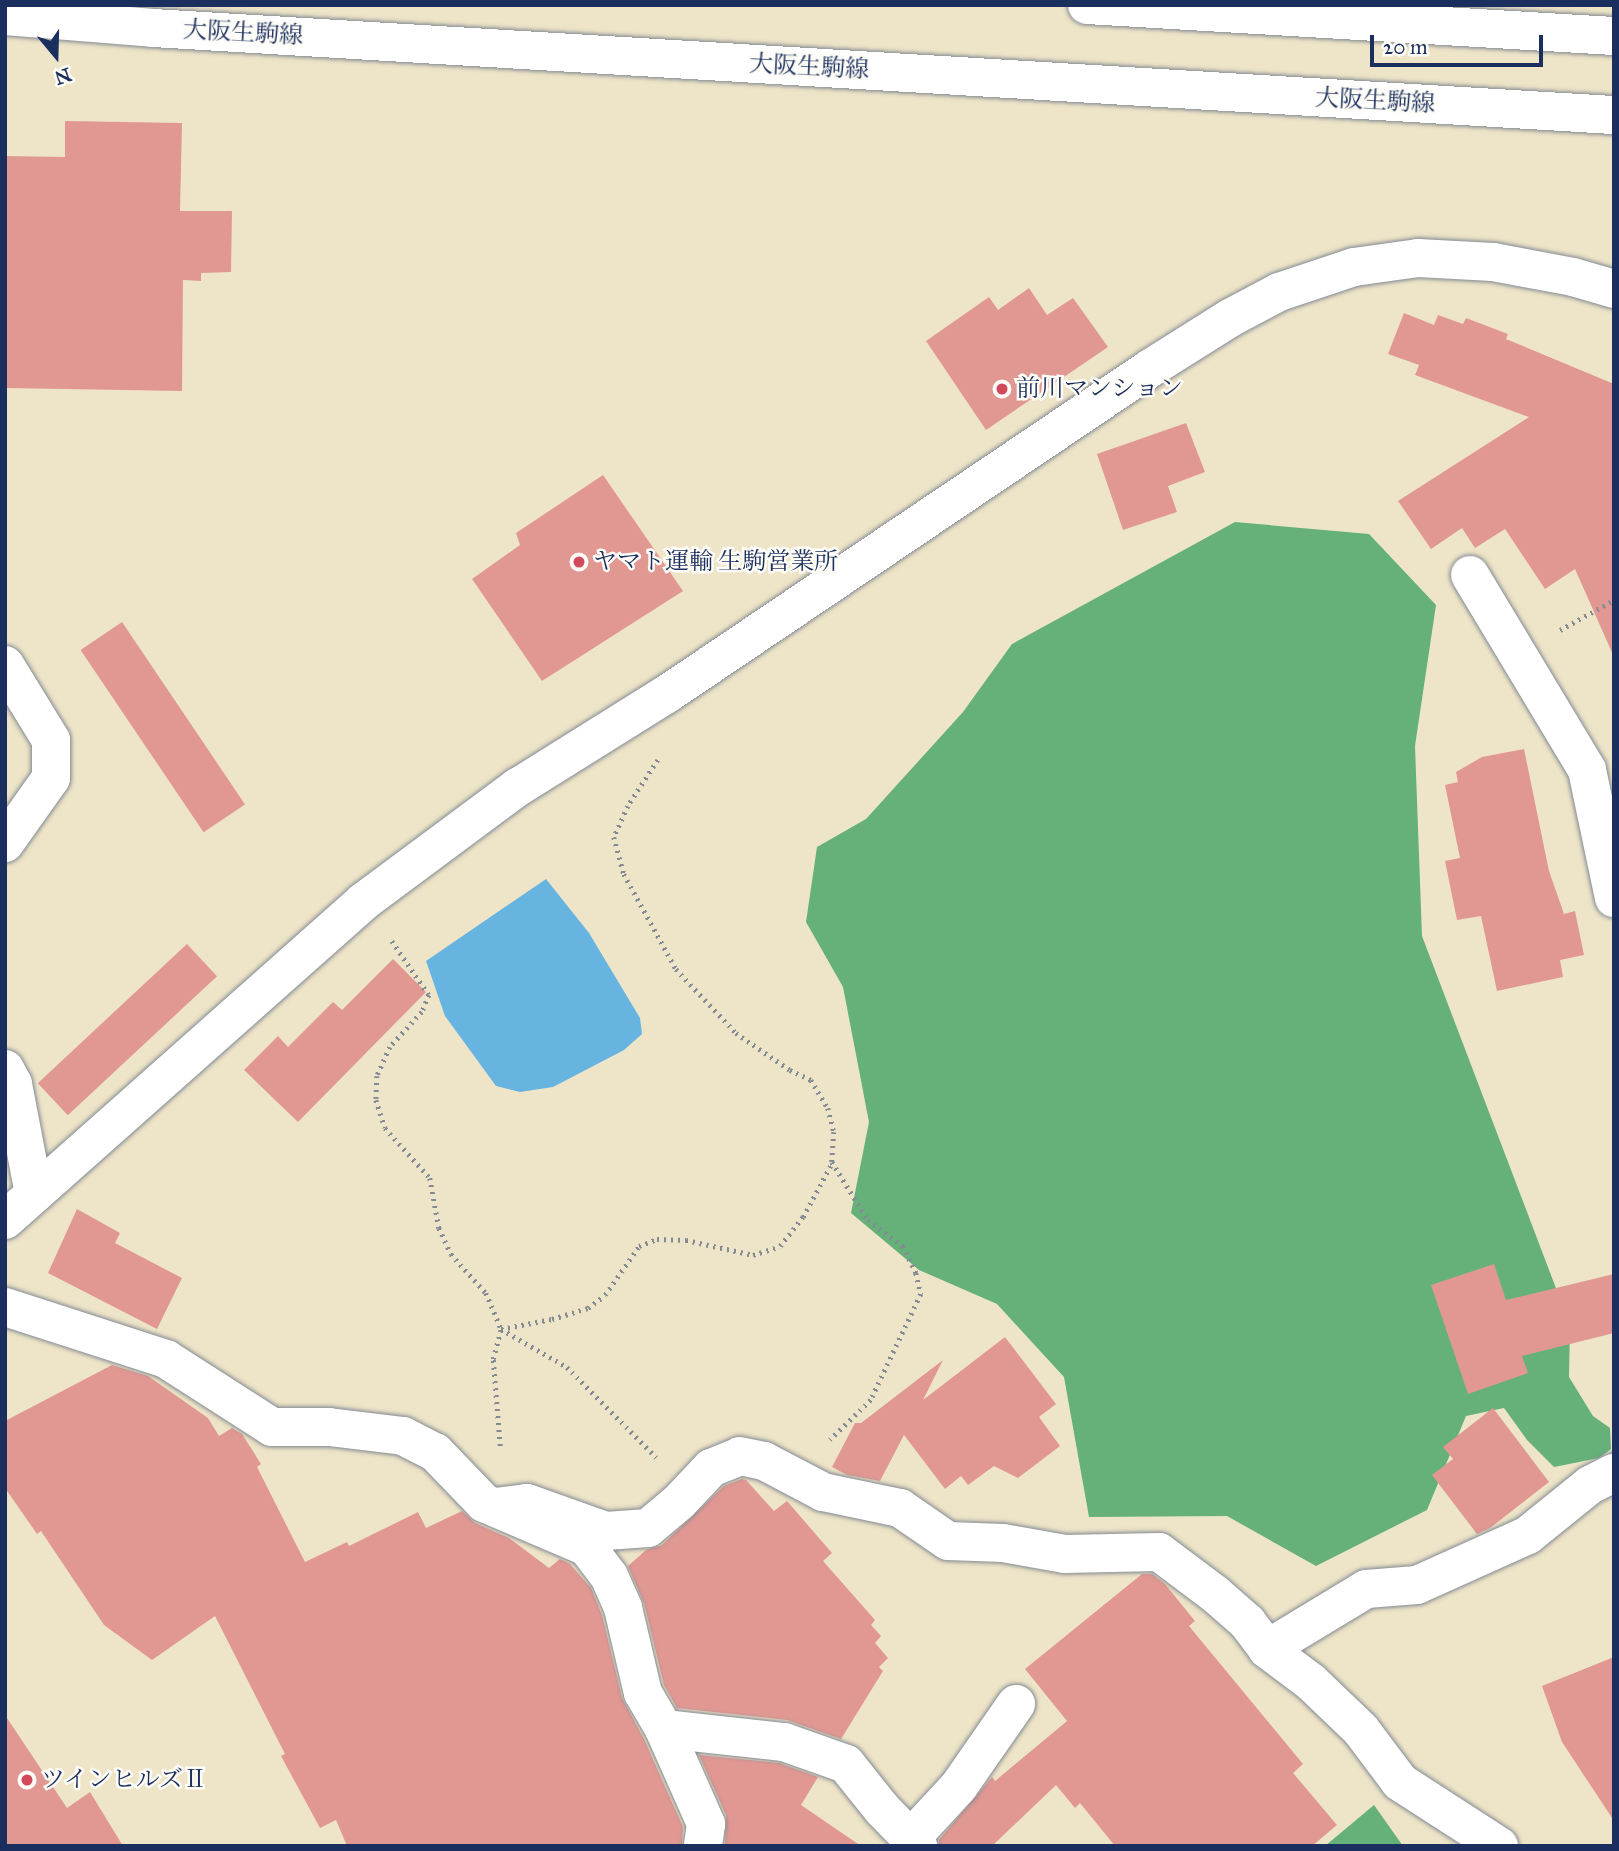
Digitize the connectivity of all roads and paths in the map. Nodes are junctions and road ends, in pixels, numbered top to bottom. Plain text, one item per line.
1 (1087, 5) edge
2 (5, 16) edge
3 (153, 28) junction
4 (5, 33) edge
5 (1614, 36) edge
6 (1614, 115) edge
7 (1614, 289) edge
8 (1470, 575) dead end
9 (1614, 600) edge
10 (1518, 654) junction
11 (5, 665) edge
12 (667, 694) junction
13 (5, 843) edge
14 (1614, 898) edge
15 (363, 901) junction
16 (5, 1069) edge
17 (832, 1162) junction
18 (34, 1194) junction
19 (5, 1220) edge
20 (5, 1307) edge
21 (501, 1329) junction
22 (711, 1468) junction
23 (1614, 1474) edge
24 (793, 1476) junction
25 (490, 1505) junction
26 (1267, 1649) junction
27 (1016, 1704) dead end
28 (664, 1729) junction
29 (915, 1841) edge
30 (703, 1846) edge
31 (1499, 1846) edge

1 - 5 street
2 - 3 street, 大阪生駒線
3 - 4 street
3 - 6 street, 大阪生駒線
7 - 12 street
8 - 10 street
9 - 10 path
10 - 14 street
11 - 13 street
12 - 15 street
12 - 17 path
15 - 18 street
15 - 21 path
16 - 18 street
17 - 21 path
17 - 24 path
18 - 19 street
20 - 25 street
21 - 22 path
21 - 25 path
22 - 24 street
22 - 25 street
23 - 26 street
24 - 26 street
25 - 28 street
26 - 31 street
27 - 29 street
28 - 29 street
28 - 30 street

